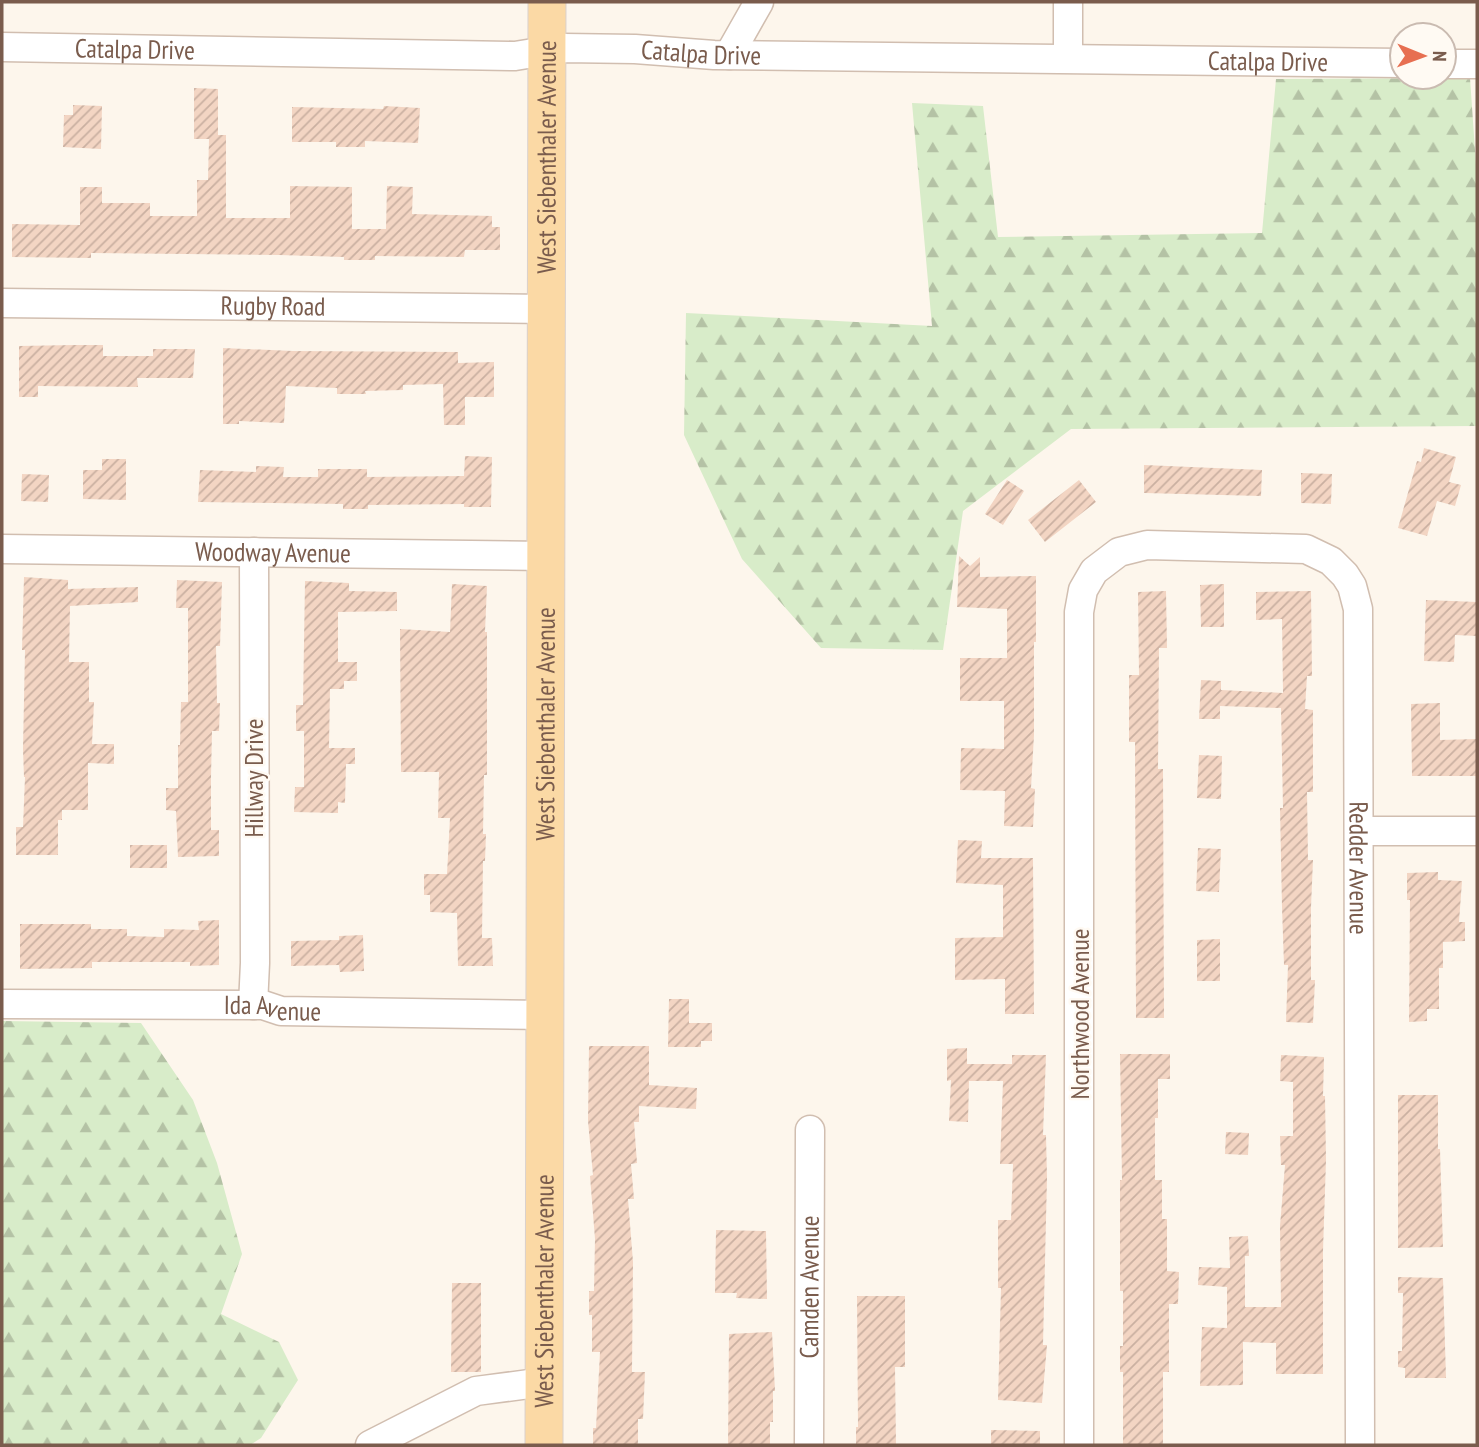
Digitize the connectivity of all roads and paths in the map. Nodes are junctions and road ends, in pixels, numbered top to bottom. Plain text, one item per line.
1 (547, 2) edge
2 (759, 2) edge
3 (1068, 2) edge
4 (2, 47) edge
5 (546, 51) junction
6 (729, 55) junction
7 (1068, 58) junction
8 (1388, 63) edge
9 (1458, 64) edge
10 (1477, 64) edge
11 (2, 303) edge
12 (545, 309) junction
13 (2, 549) edge
14 (254, 552) junction
15 (545, 556) junction
16 (1086, 583) joint
17 (1360, 831) junction
18 (1477, 831) edge
19 (2, 1004) edge
20 (253, 1005) junction
21 (545, 1016) junction
22 (810, 1130) dead end
23 (544, 1382) junction
24 (536, 1444) edge
25 (370, 1445) edge
26 (810, 1445) edge
27 (1079, 1445) edge
28 (1360, 1445) edge

1 - 5 main road, West Siebenthaler Avenue
2 - 6 street
3 - 7 street
4 - 5 street, Catalpa Drive
5 - 6 street, Catalpa Drive
5 - 12 main road, West Siebenthaler Avenue
6 - 7 street, Catalpa Drive
7 - 8 street, Catalpa Drive
9 - 10 street
11 - 12 street, Rugby Road
12 - 15 main road, West Siebenthaler Avenue
13 - 14 street, Woodway Avenue
14 - 15 street, Woodway Avenue
14 - 20 street, Hillway Drive
15 - 21 main road, West Siebenthaler Avenue
16 - 17 street, Redder Avenue
16 - 27 street, Northwood Avenue
17 - 18 street
17 - 28 street, Redder Avenue
19 - 20 street, Ida Avenue
20 - 21 street, Ida Avenue
21 - 23 main road, West Siebenthaler Avenue
22 - 26 street, Camden Avenue
23 - 24 main road, West Siebenthaler Avenue
23 - 25 street

